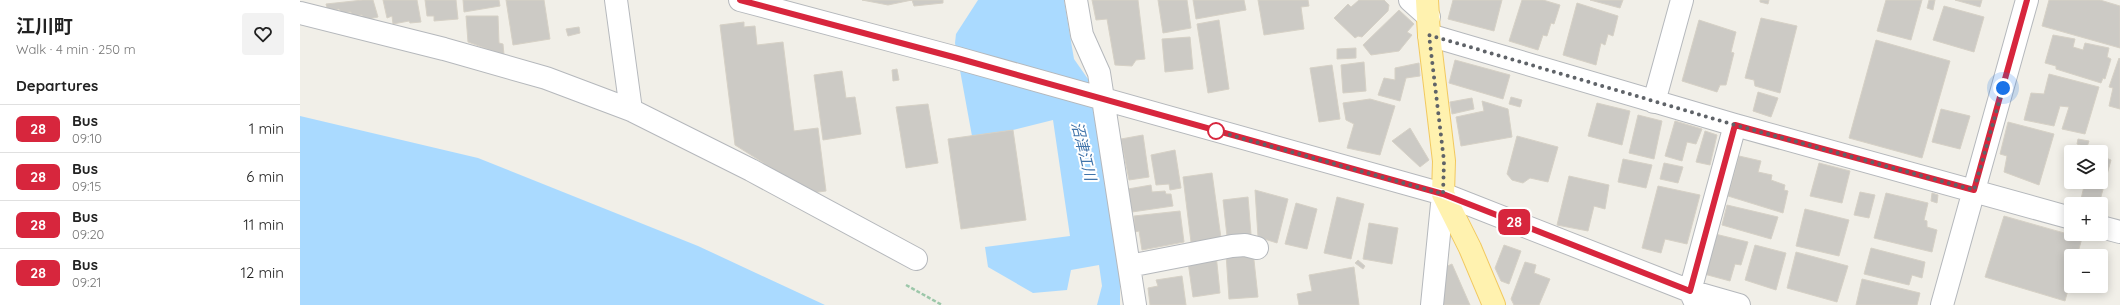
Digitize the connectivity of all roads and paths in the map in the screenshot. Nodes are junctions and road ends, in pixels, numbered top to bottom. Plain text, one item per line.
1 (616, 0) edge
2 (740, 0) edge
3 (1076, 0) edge
4 (1410, 0) edge
5 (1682, 0) edge
6 (2027, 0) edge
7 (300, 13) edge
8 (1428, 17) edge
9 (1104, 100) junction
10 (1654, 102) junction
11 (631, 104) junction
12 (1735, 125) junction
13 (1974, 190) junction
14 (1443, 194) junction
15 (2064, 216) edge
16 (2108, 229) edge
17 (2120, 232) edge
18 (1257, 248) dead end
19 (916, 260) dead end
20 (1128, 266) junction
21 (1693, 298) edge
22 (1135, 305) edge
23 (1432, 305) edge
24 (1494, 305) edge
25 (1739, 305) edge
26 (1942, 305) edge

1 - 11 street
2 - 9 street
3 - 9 street
4 - 8 street
5 - 10 street
6 - 13 street
7 - 11 street
8 - 10 street
8 - 14 main road
9 - 14 street
9 - 20 street
10 - 12 street
11 - 19 street
12 - 13 street
12 - 21 street
13 - 15 street
13 - 26 street
14 - 21 street
14 - 23 street
14 - 24 main road
16 - 17 street
18 - 20 street
20 - 22 street
21 - 25 street

